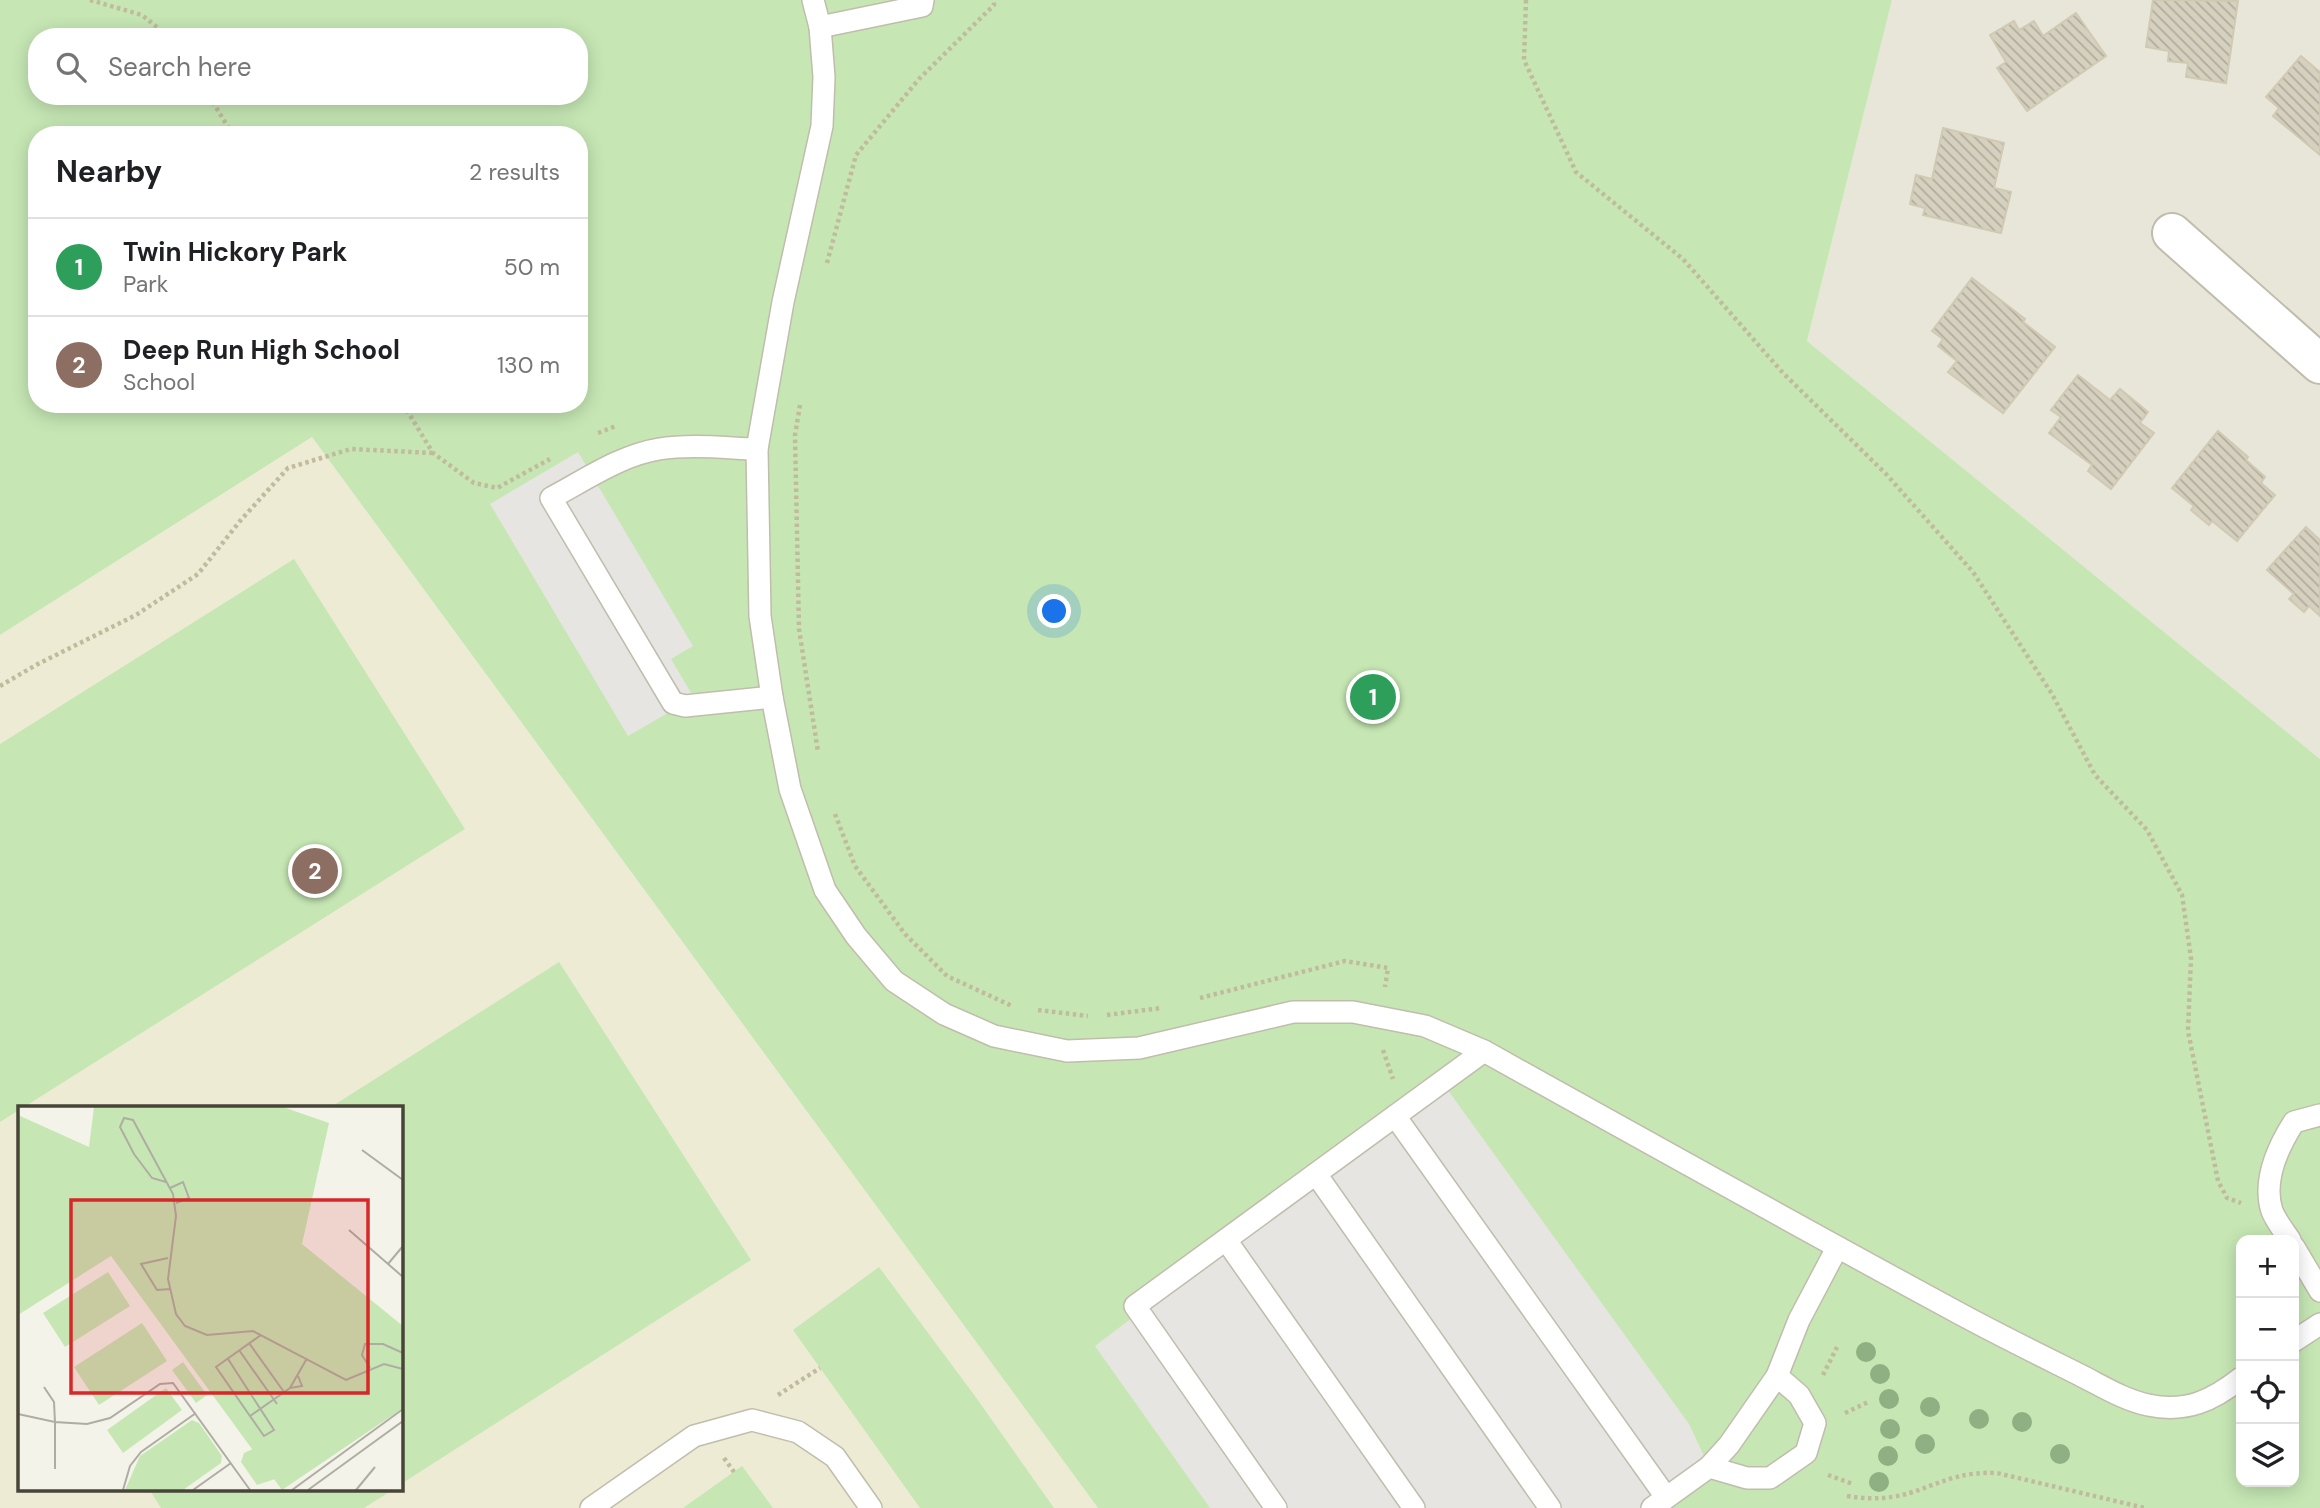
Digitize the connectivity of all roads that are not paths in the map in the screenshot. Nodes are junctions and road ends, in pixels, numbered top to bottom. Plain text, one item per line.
1 (813, 0) edge
2 (923, 0) edge
3 (820, 27) junction
4 (2172, 233) dead end
5 (2320, 364) edge
6 (758, 450) junction
7 (772, 697) junction
8 (1484, 1051) junction
9 (2320, 1115) edge
10 (1395, 1116) junction
11 (1316, 1174) junction
12 (2287, 1235) edge
13 (1226, 1240) junction
14 (1837, 1248) junction
15 (2299, 1255) edge
16 (2320, 1291) edge
17 (2320, 1324) edge
18 (2299, 1338) edge
19 (1777, 1376) junction
20 (2236, 1382) edge
21 (1709, 1467) junction
22 (1659, 1503) edge
23 (591, 1508) edge
24 (871, 1508) edge
25 (1276, 1508) edge
26 (1414, 1508) edge
27 (1550, 1508) edge

1 - 3 lane
2 - 3 lane
3 - 6 lane
4 - 5 street
6 - 7 lane
6 - 7 lane
7 - 8 lane
8 - 10 lane
8 - 14 lane
9 - 12 lane
10 - 11 lane
10 - 22 lane
11 - 13 lane
11 - 27 lane
13 - 25 lane
13 - 26 lane
14 - 19 lane
14 - 20 lane
15 - 16 lane
17 - 18 lane
19 - 21 lane
19 - 21 lane
21 - 22 lane
23 - 24 lane

